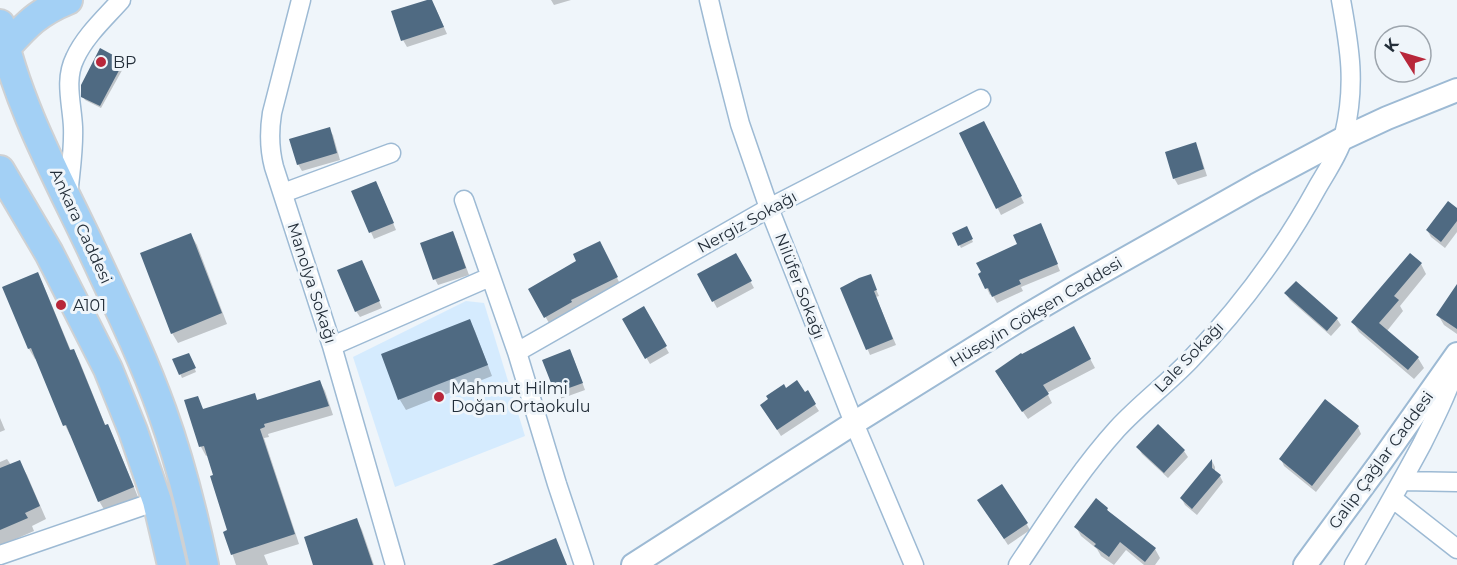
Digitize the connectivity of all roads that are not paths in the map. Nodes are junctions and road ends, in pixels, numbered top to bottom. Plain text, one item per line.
1 (68, 0) edge
2 (121, 0) edge
3 (301, 0) edge
4 (710, 0) edge
5 (1341, 0) edge
6 (2, 42) edge
7 (1457, 90) edge
8 (981, 99) dead end
9 (1344, 138) junction
10 (391, 153) dead end
11 (0, 170) edge
12 (283, 193) junction
13 (67, 198) junction
14 (464, 200) dead end
15 (769, 208) junction
16 (490, 277) junction
17 (332, 346) junction
18 (517, 352) junction
19 (1457, 354) edge
20 (1457, 364) edge
21 (854, 423) junction
22 (1402, 481) junction
23 (1457, 482) edge
24 (1392, 498) junction
25 (157, 501) junction
26 (1457, 549) edge
27 (0, 555) edge
28 (172, 565) edge
29 (204, 565) edge
30 (395, 565) edge
31 (584, 565) edge
32 (633, 565) edge
33 (914, 565) edge
34 (1018, 565) edge
35 (1305, 565) edge
36 (1354, 565) edge

1 - 6 main road
2 - 13 street
3 - 12 street, Manolya Sokağı
4 - 15 street, Nilüfer Sokağı
5 - 9 street, Lale Sokağı
6 - 13 main road, Ankara Caddesi
7 - 9 street, Hüseyin Gökşen Caddesi
8 - 15 street, Nergiz Sokağı
9 - 21 street, Hüseyin Gökşen Caddesi
9 - 34 street, Lale Sokağı
10 - 12 street
11 - 25 main road
12 - 17 street, Manolya Sokağı
13 - 29 main road, Ankara Caddesi
14 - 16 street
15 - 18 street, Nergiz Sokağı
15 - 21 street, Nilüfer Sokağı
16 - 17 street
16 - 18 street
17 - 30 street, Manolya Sokağı
18 - 31 street
19 - 35 street, Galip Çağlar Caddesi
20 - 22 street
21 - 32 street, Hüseyin Gökşen Caddesi
21 - 33 street, Nilüfer Sokağı
22 - 23 street
22 - 24 street
24 - 26 street
24 - 36 street
25 - 27 street
25 - 28 main road

